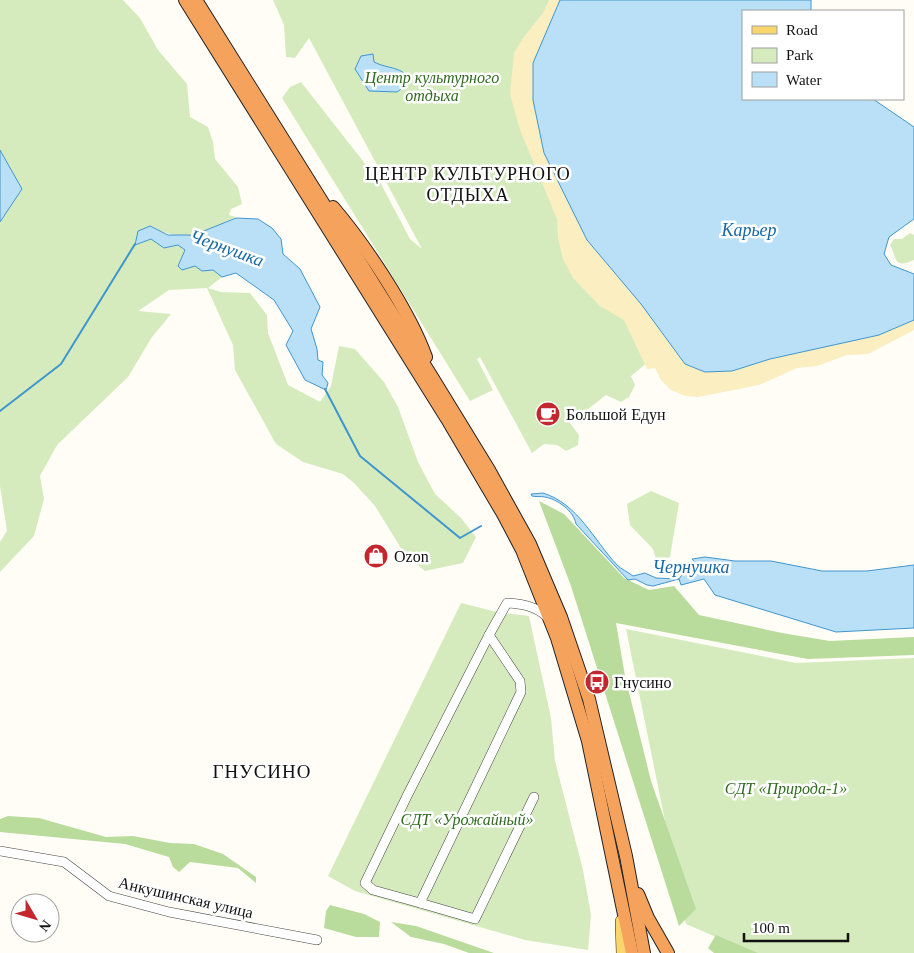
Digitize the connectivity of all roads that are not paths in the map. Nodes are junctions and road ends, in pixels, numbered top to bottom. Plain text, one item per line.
1 (185, 0) edge
2 (196, 0) edge
3 (551, 620) junction
4 (489, 635) junction
5 (534, 797) dead end
6 (0, 851) edge
7 (626, 856) junction
8 (613, 860) junction
9 (420, 903) junction
10 (317, 940) dead end
11 (622, 953) edge
12 (632, 953) edge
13 (644, 953) edge
14 (668, 953) edge

1 - 3 highway
2 - 7 highway
3 - 4 street
3 - 8 highway
4 - 9 street
4 - 9 street
5 - 9 street
6 - 10 street, Анкушинская улица
7 - 13 highway
7 - 14 highway
8 - 11 main road
8 - 12 highway

